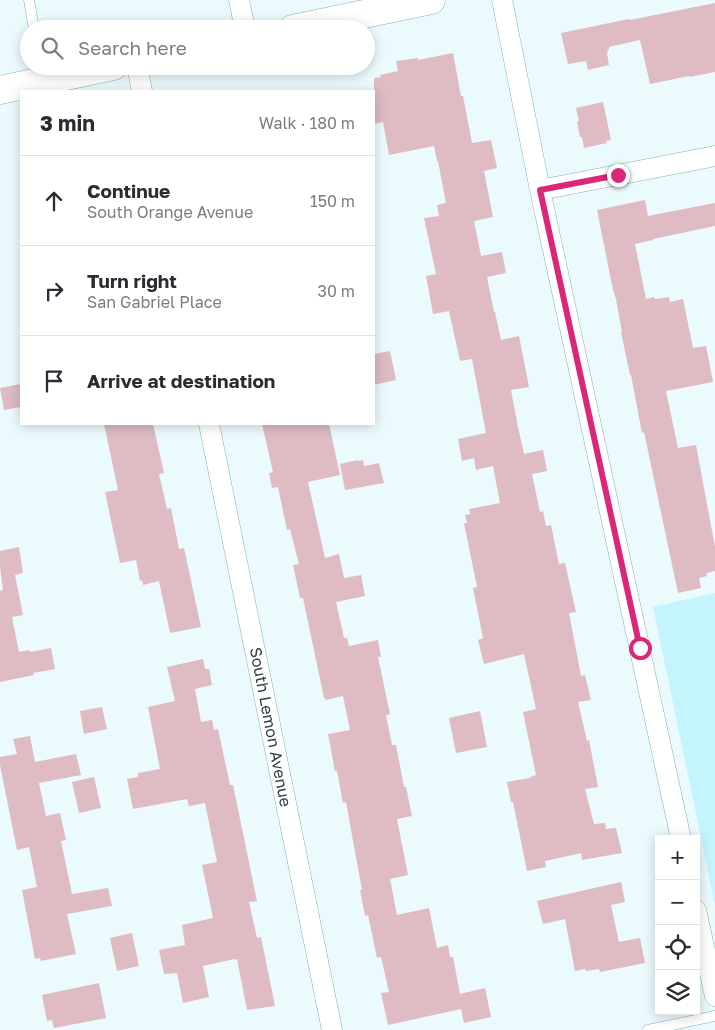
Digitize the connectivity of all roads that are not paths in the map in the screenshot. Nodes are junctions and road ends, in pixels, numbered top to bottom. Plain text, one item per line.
1 (28, 0) edge
2 (239, 0) edge
3 (431, 0) edge
4 (502, 0) edge
5 (32, 20) edge
6 (243, 20) edge
7 (336, 20) edge
8 (57, 75) edge
9 (139, 75) edge
10 (0, 90) edge
11 (142, 90) edge
12 (715, 156) edge
13 (540, 190) junction
14 (209, 425) edge
15 (680, 835) edge
16 (699, 925) edge
17 (715, 996) edge
18 (715, 1016) edge
19 (332, 1030) edge
20 (648, 1030) edge

1 - 5 lane
2 - 6 street
3 - 7 street
4 - 13 street
8 - 10 street
9 - 11 street
12 - 13 street
13 - 15 street
14 - 19 street, South Lemon Avenue
16 - 17 street
18 - 20 lane

